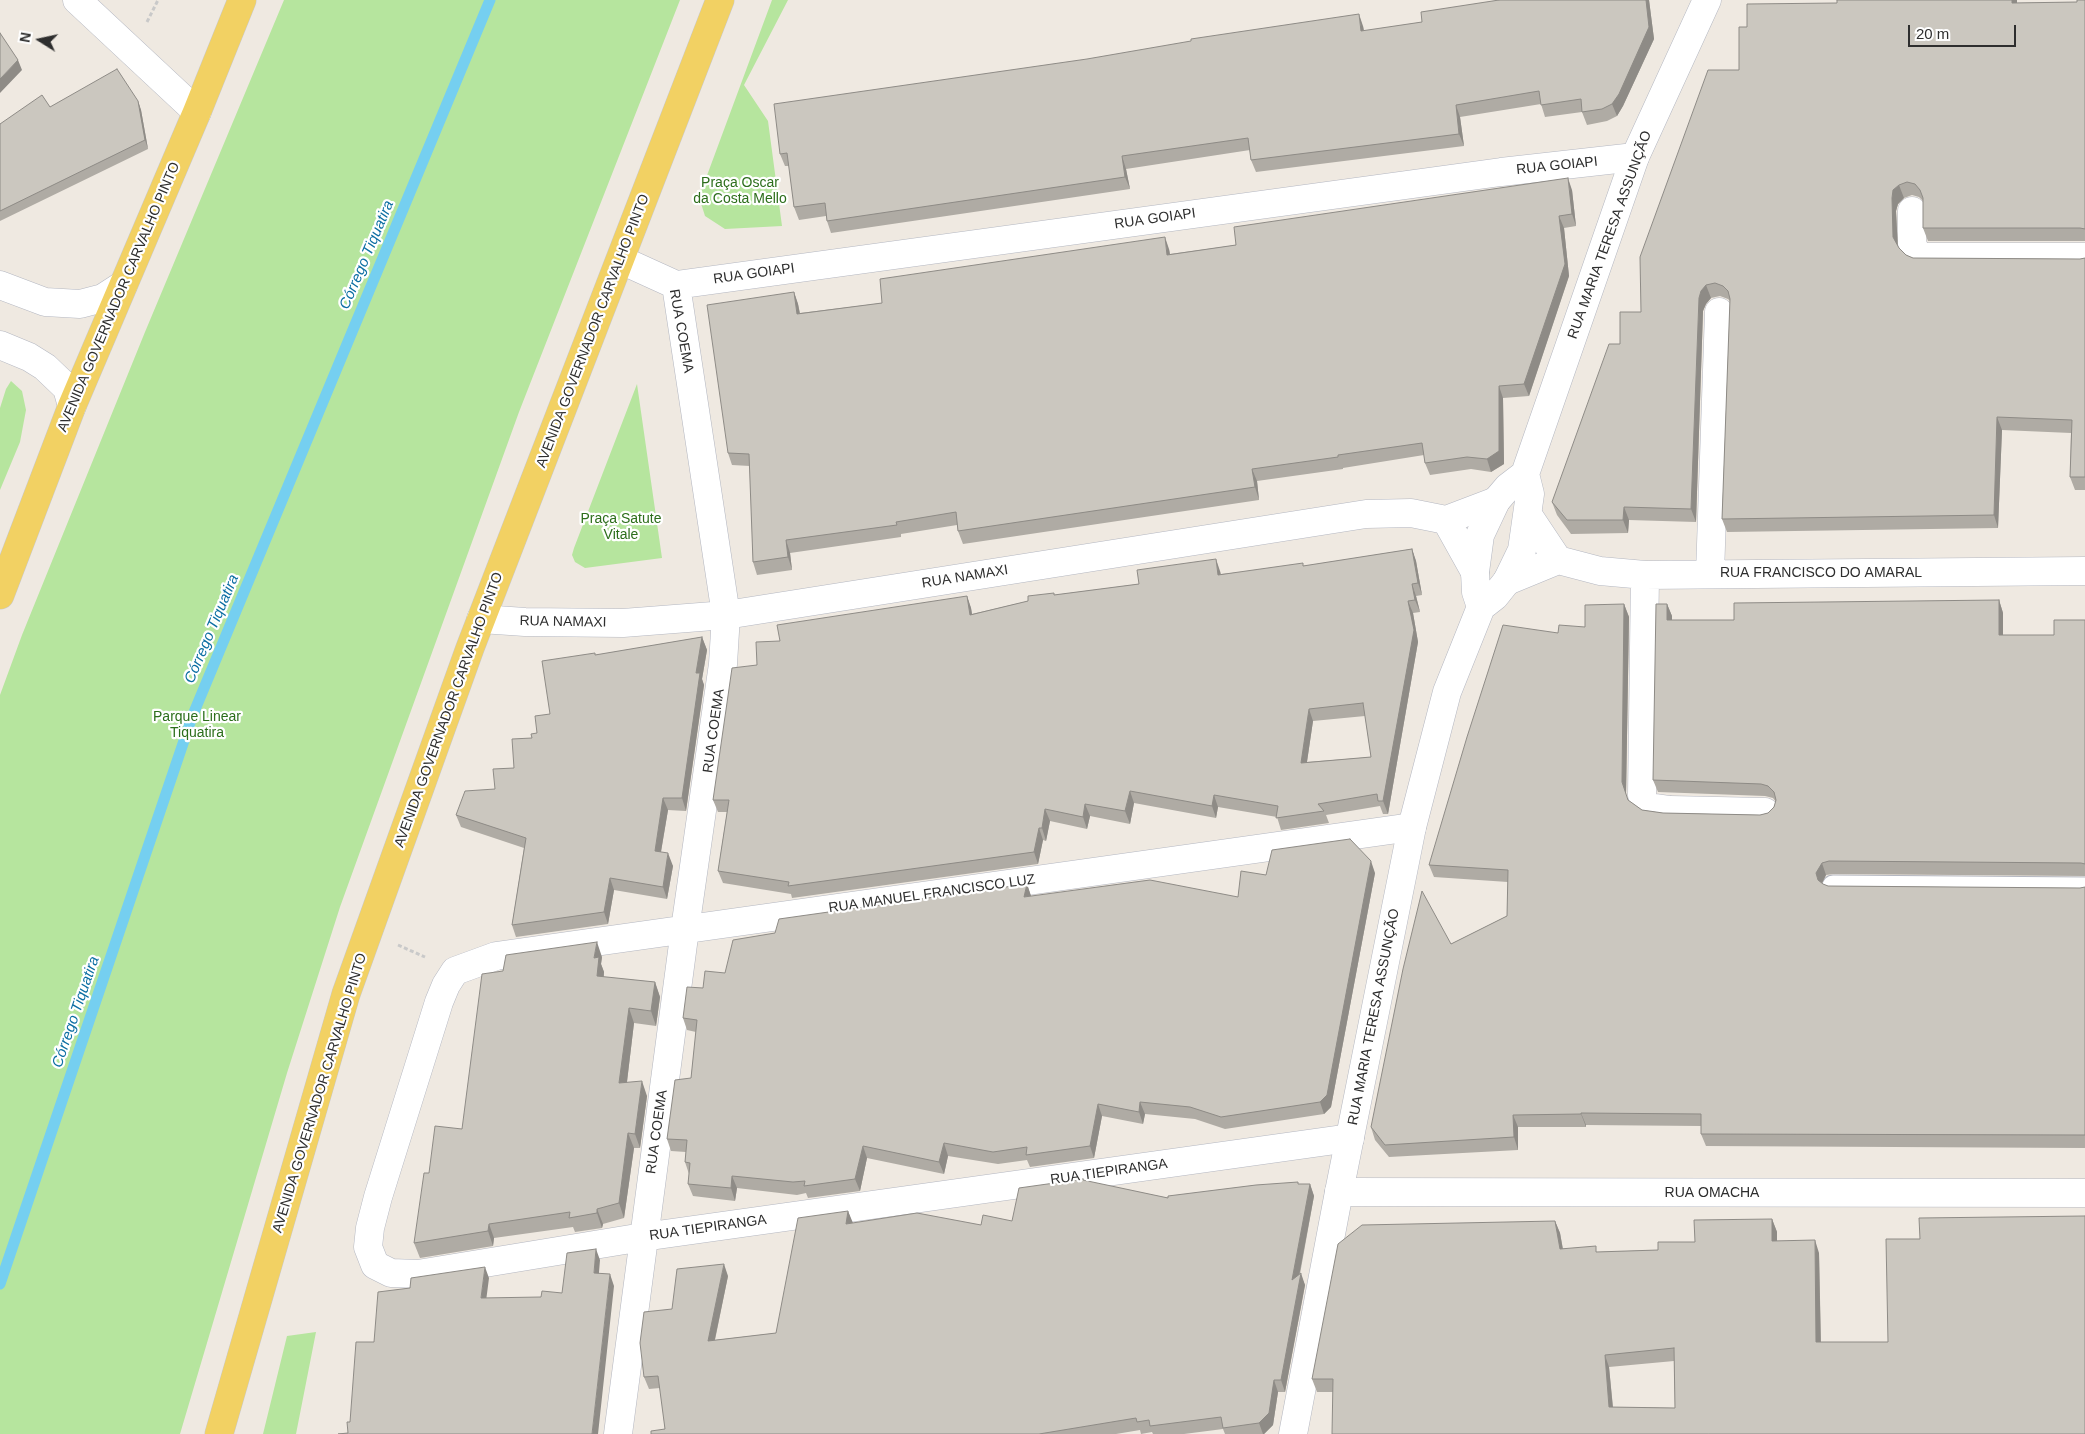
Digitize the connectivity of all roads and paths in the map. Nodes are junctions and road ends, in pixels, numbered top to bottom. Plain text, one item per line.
1 (77, 0) edge
2 (242, 0) edge
3 (720, 0) edge
4 (1707, 0) edge
5 (197, 112) junction
6 (1635, 157) junction
7 (1912, 211) dead end
8 (2085, 257) edge
9 (621, 260) junction
10 (676, 284) junction
11 (0, 285) edge
12 (123, 285) junction
13 (1719, 312) dead end
14 (0, 345) edge
15 (72, 406) junction
16 (1525, 474) junction
17 (1496, 502) junction
18 (1528, 515) junction
19 (1446, 520) junction
20 (1558, 560) junction
21 (1475, 572) junction
22 (2085, 572) edge
23 (1710, 574) junction
24 (1646, 575) junction
25 (1507, 581) junction
26 (0, 596) edge
27 (1481, 606) junction
28 (726, 615) junction
29 (481, 619) junction
30 (1765, 812) edge
31 (1412, 827) junction
32 (1833, 886) edge
33 (2085, 888) edge
34 (685, 928) junction
35 (370, 932) junction
36 (455, 971) junction
37 (1350, 1138) junction
38 (1339, 1192) junction
39 (2085, 1193) edge
40 (644, 1237) junction
41 (219, 1434) edge
42 (618, 1434) edge
43 (1293, 1434) edge

1 - 5 street
2 - 5 main road, AVENIDA GOVERNADOR CARVALHO PINTO
3 - 9 main road, AVENIDA GOVERNADOR CARVALHO PINTO
4 - 6 street, RUA MARIA TERESA ASSUNÇÃO
5 - 12 main road, AVENIDA GOVERNADOR CARVALHO PINTO
6 - 10 street, RUA GOIAPI
6 - 16 street, RUA MARIA TERESA ASSUNÇÃO
7 - 8 street
9 - 10 street, RUA COEMA
9 - 29 main road, AVENIDA GOVERNADOR CARVALHO PINTO
10 - 28 street, RUA COEMA
11 - 12 street
12 - 15 main road, AVENIDA GOVERNADOR CARVALHO PINTO
13 - 23 street
14 - 15 street
15 - 26 main road, AVENIDA GOVERNADOR CARVALHO PINTO
16 - 17 street
16 - 18 street, RUA MARIA TERESA ASSUNÇÃO
17 - 18 street
17 - 19 street
17 - 21 street
18 - 20 street
18 - 25 street, RUA MARIA TERESA ASSUNÇÃO
19 - 21 street
19 - 28 street, RUA NAMAXI
20 - 24 street, RUA FRANCISCO DO AMARAL
20 - 25 street
21 - 25 street
21 - 27 street
22 - 23 street, RUA FRANCISCO DO AMARAL
23 - 24 street, RUA FRANCISCO DO AMARAL
24 - 30 street
25 - 27 street, RUA MARIA TERESA ASSUNÇÃO
27 - 31 street, RUA MARIA TERESA ASSUNÇÃO
28 - 29 street, RUA NAMAXI
28 - 34 street, RUA COEMA
29 - 35 main road, AVENIDA GOVERNADOR CARVALHO PINTO
31 - 34 street, RUA MANUEL FRANCISCO LUZ
31 - 37 street, RUA MARIA TERESA ASSUNÇÃO
32 - 33 lane
34 - 36 street, RUA MANUEL FRANCISCO LUZ
34 - 40 street, RUA COEMA
35 - 36 path
35 - 41 main road, AVENIDA GOVERNADOR CARVALHO PINTO
36 - 40 street, RUA TIEPIRANGA
37 - 38 street, RUA MARIA TERESA ASSUNÇÃO
37 - 40 street, RUA TIEPIRANGA
38 - 39 street, RUA OMACHA
38 - 43 street, RUA MARIA TERESA ASSUNÇÃO
40 - 42 street, RUA COEMA

